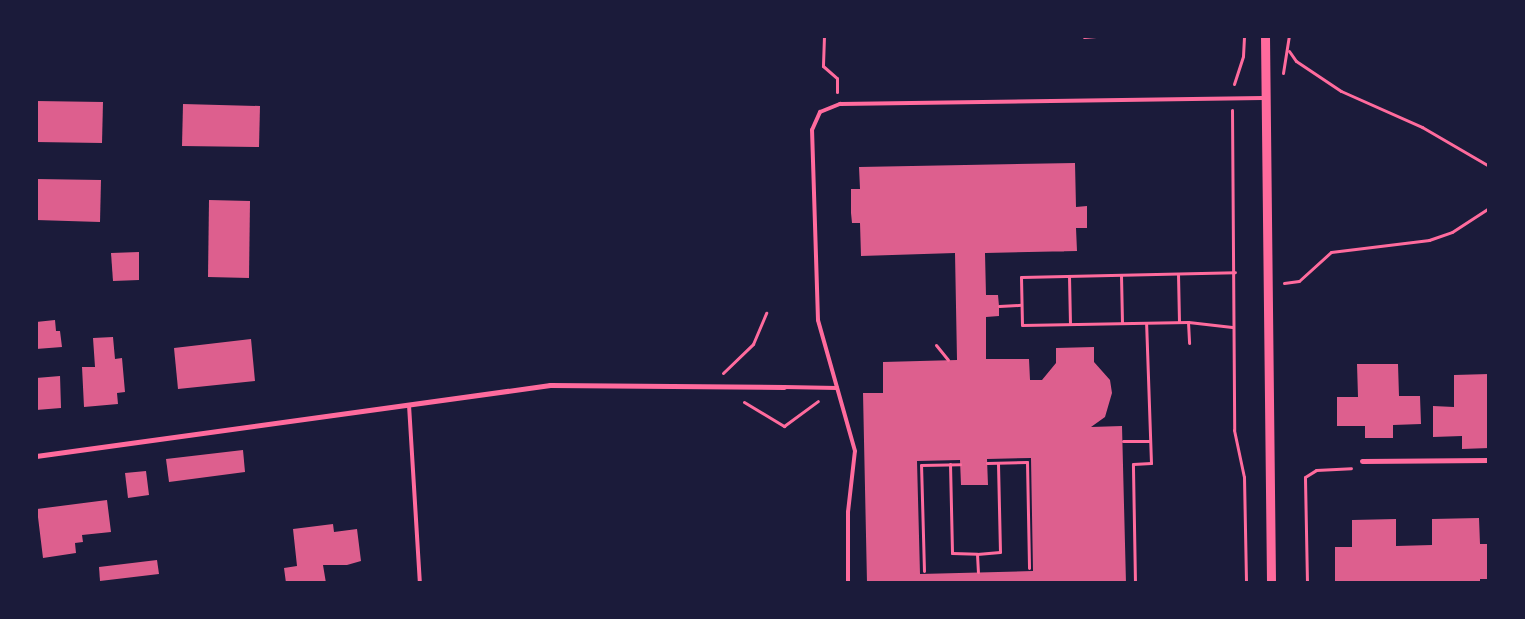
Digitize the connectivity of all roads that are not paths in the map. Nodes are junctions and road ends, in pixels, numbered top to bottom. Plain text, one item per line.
1 (1265, 36) edge
2 (1263, 98) junction
3 (784, 387) joint
4 (837, 388) junction
5 (409, 405) junction
6 (36, 456) edge
7 (1489, 460) edge
8 (1362, 461) road end
9 (420, 583) edge
10 (848, 583) edge
11 (1271, 583) edge

1 - 2 street
2 - 4 lane
2 - 11 street
3 - 4 lane
3 - 5 street
4 - 10 lane
5 - 6 street
5 - 9 lane
7 - 8 street

